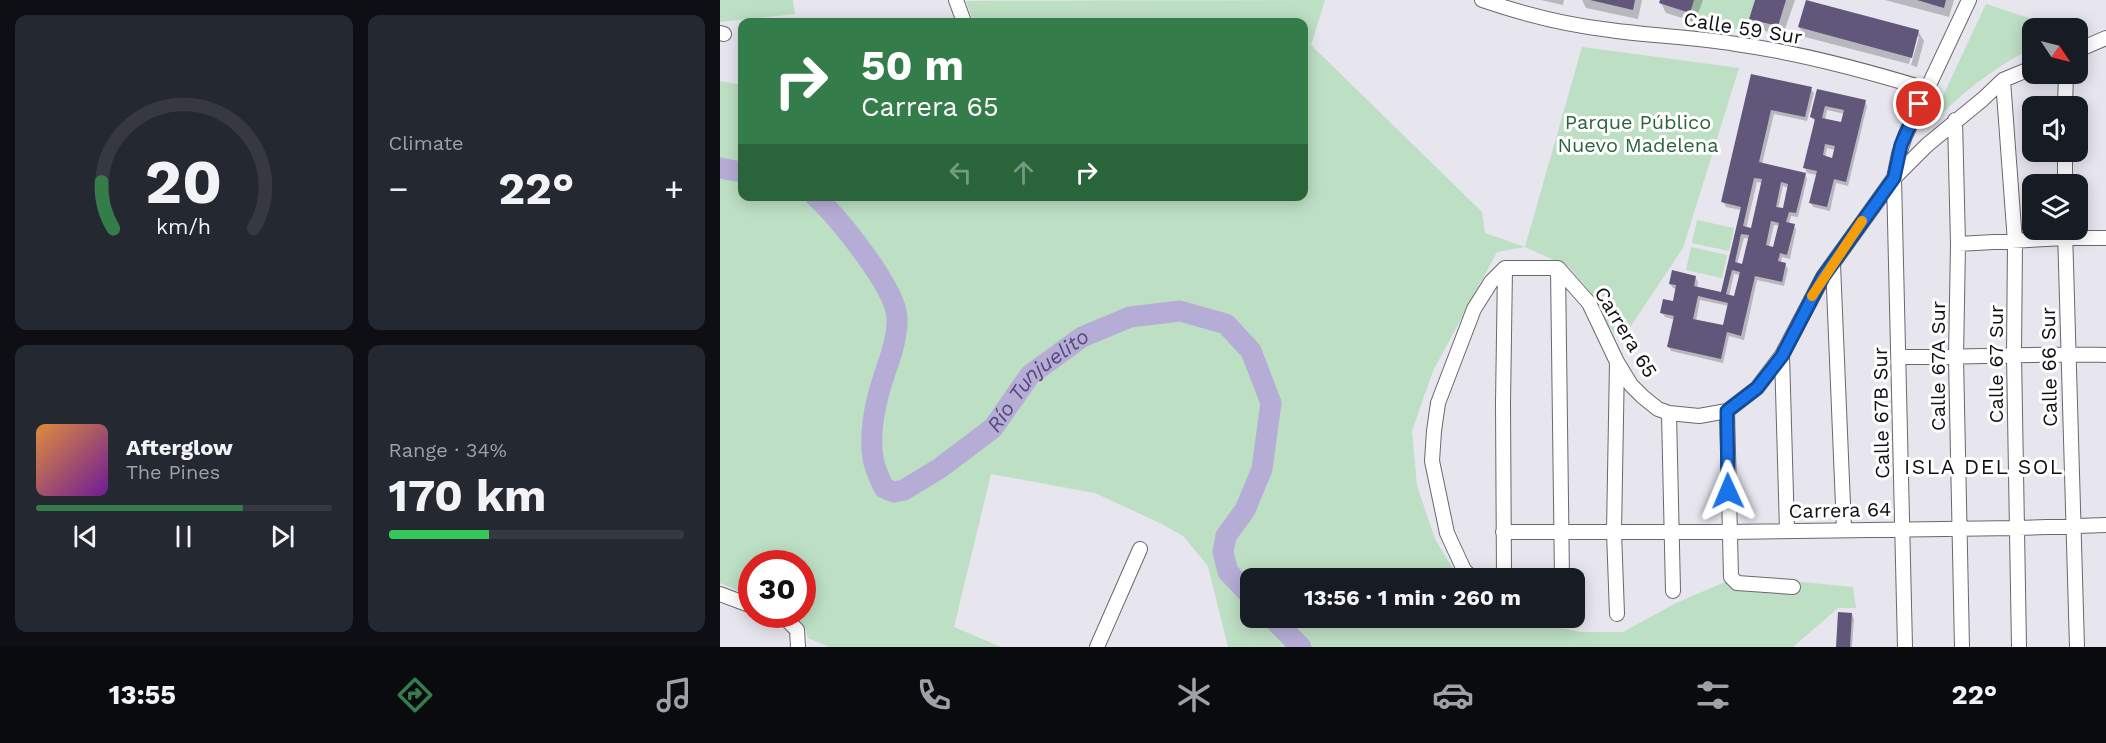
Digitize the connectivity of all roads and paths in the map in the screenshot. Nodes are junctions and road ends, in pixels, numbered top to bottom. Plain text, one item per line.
1 (956, 0) edge
2 (1969, 0) edge
3 (1491, 1) edge
4 (963, 18) edge
5 (2106, 38) edge
6 (2088, 46) edge
7 (2022, 72) edge
8 (2003, 80) junction
9 (1926, 88) junction
10 (1955, 120) junction
11 (1894, 178) junction
12 (2088, 236) edge
13 (2106, 238) edge
14 (2028, 240) edge
15 (2065, 240) edge
16 (2015, 242) junction
17 (1958, 244) junction
18 (1833, 264) junction
19 (1506, 268) junction
20 (1558, 268) junction
21 (2067, 354) junction
22 (2014, 355) junction
23 (2106, 355) edge
24 (1782, 356) junction
25 (1900, 357) junction
26 (1956, 358) junction
27 (1617, 362) junction
28 (1727, 411) junction
29 (1669, 413) junction
30 (2073, 525) junction
31 (2106, 525) edge
32 (1960, 528) junction
33 (2017, 528) junction
34 (1902, 529) junction
35 (1787, 530) junction
36 (1844, 530) junction
37 (1561, 531) junction
38 (1672, 531) junction
39 (1503, 532) junction
40 (1614, 532) junction
41 (1729, 532) junction
42 (1140, 549) dead end
43 (1463, 568) edge
44 (1502, 568) edge
45 (1562, 568) edge
46 (1793, 587) dead end
47 (1673, 591) dead end
48 (720, 594) edge
49 (738, 601) edge
50 (1617, 614) dead end
51 (795, 628) edge
52 (799, 647) edge
53 (1097, 647) edge
54 (1905, 647) edge
55 (1962, 647) edge
56 (2019, 647) edge
57 (2077, 647) edge

1 - 4 street
2 - 9 street
3 - 9 street, Calle 59 Sur
5 - 6 street
7 - 8 street
8 - 10 street
8 - 16 street, Calle 67 Sur
9 - 11 street
10 - 11 street
10 - 17 street, Calle 67A Sur
11 - 18 street
11 - 25 street, Calle 67B Sur
12 - 13 street
14 - 16 street
15 - 21 street, Calle 66 Sur
16 - 17 street
16 - 22 street, Calle 67 Sur
17 - 26 street, Calle 67A Sur
18 - 24 street
18 - 36 street
19 - 20 street
19 - 39 street
19 - 43 street
20 - 27 street, Carrera 65
20 - 37 street
21 - 22 street
21 - 23 street
21 - 30 street, Calle 66 Sur
22 - 26 street
22 - 33 street, Calle 67 Sur
24 - 28 street, Carrera 65
24 - 35 street
25 - 26 street
25 - 34 street, Calle 67B Sur
26 - 32 street, Calle 67A Sur
27 - 29 street, Carrera 65
27 - 40 street
28 - 29 street, Carrera 65
28 - 41 street
29 - 38 street
30 - 31 street, Carrera 64
30 - 33 street, Carrera 64
30 - 57 street, Calle 66 Sur
32 - 33 street, Carrera 64
32 - 34 street, Carrera 64
32 - 55 street, Calle 67A Sur
33 - 56 street, Calle 67 Sur
34 - 36 street, Carrera 64
34 - 54 street, Calle 67B Sur
35 - 36 street, Carrera 64
35 - 41 street, Carrera 64
37 - 39 street, Carrera 64
37 - 40 street, Carrera 64
37 - 45 street
38 - 40 street, Carrera 64
38 - 41 street, Carrera 64
38 - 47 street
39 - 44 street
40 - 50 street
41 - 46 street
42 - 53 street
48 - 49 street
51 - 52 street

